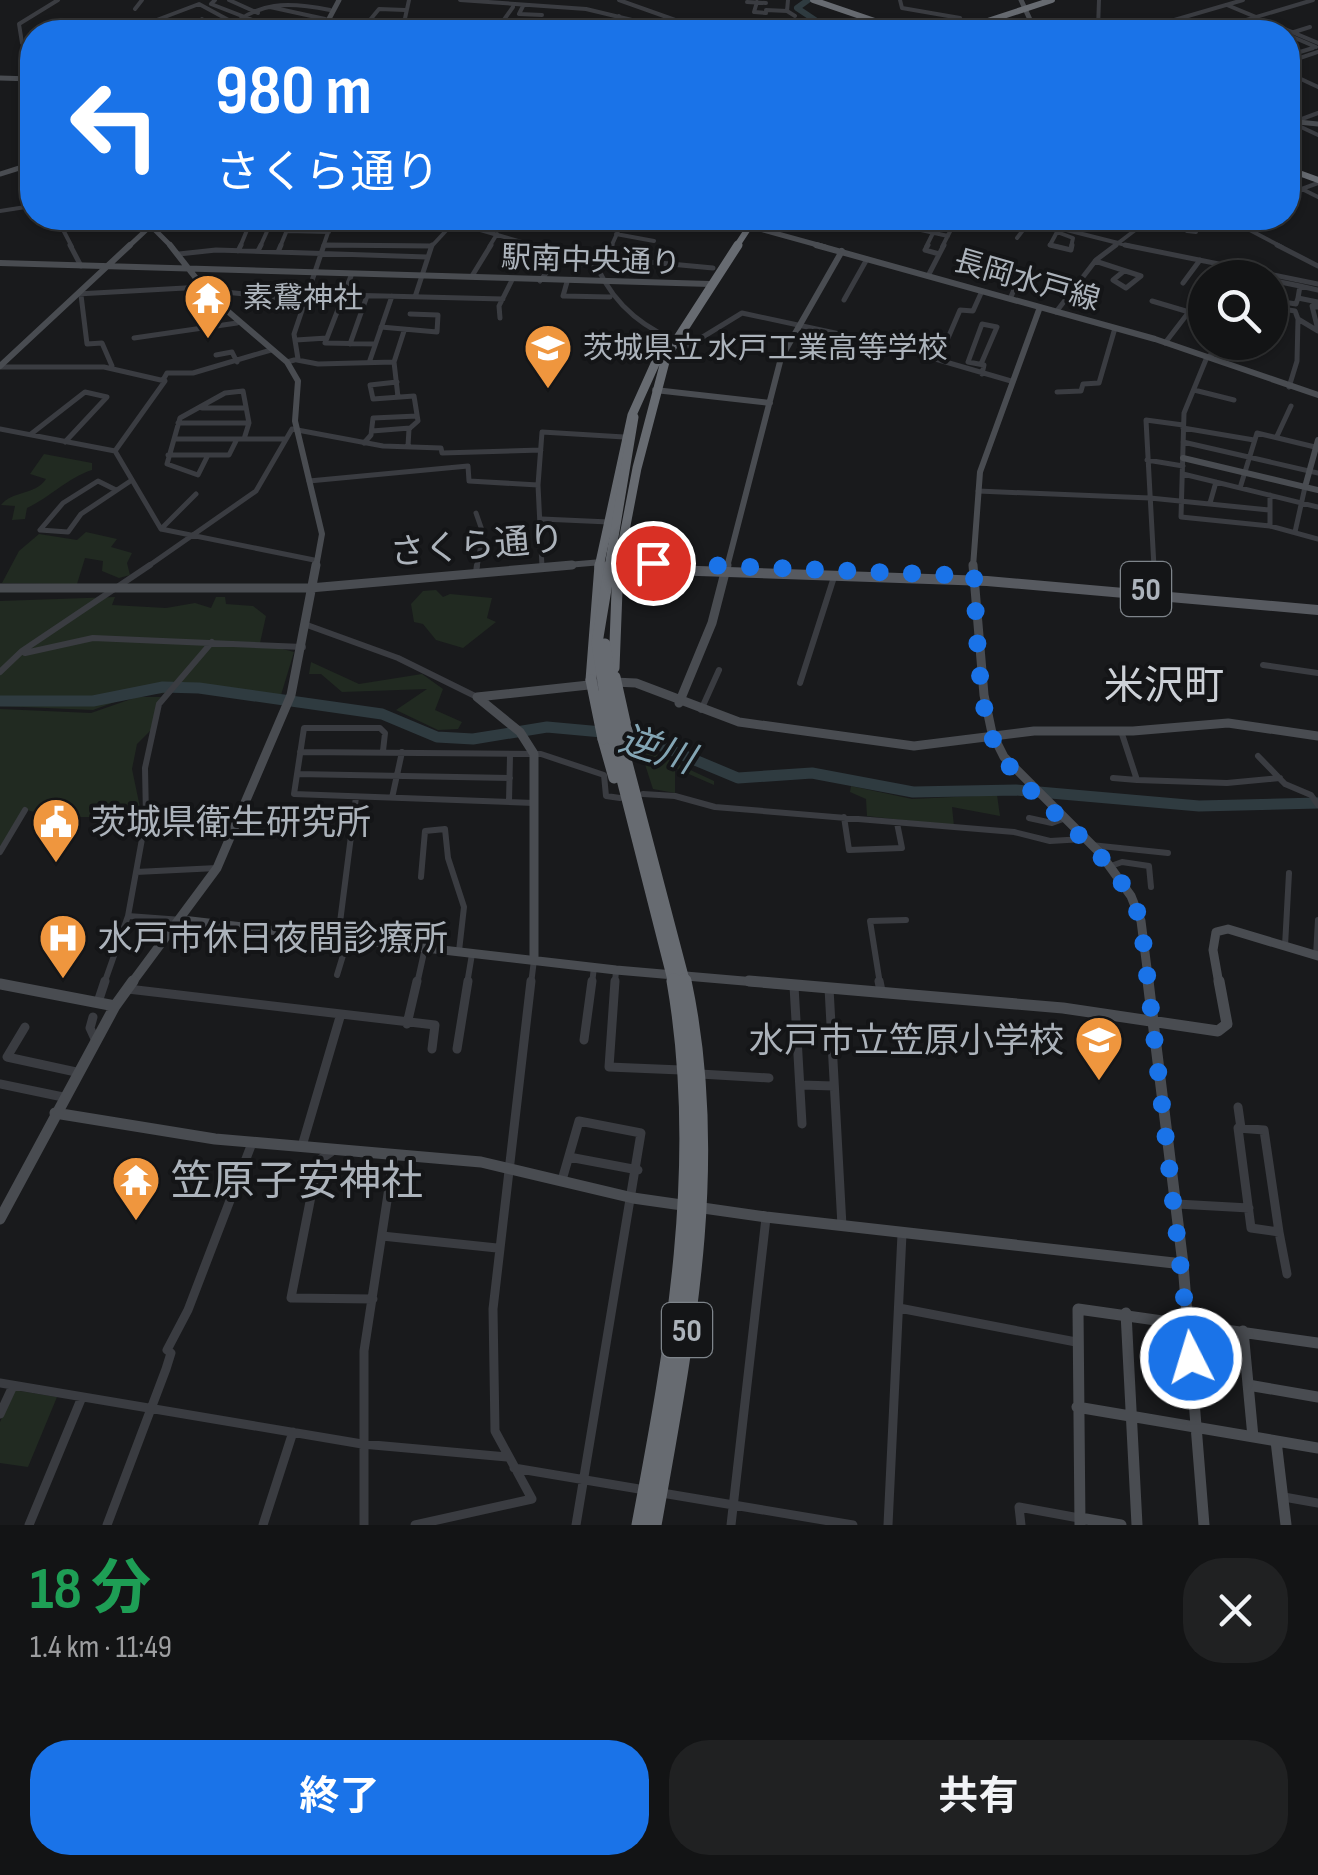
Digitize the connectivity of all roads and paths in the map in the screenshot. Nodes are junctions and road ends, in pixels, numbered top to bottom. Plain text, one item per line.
1 (58, 0) edge
2 (142, 0) edge
3 (182, 0) edge
4 (215, 0) edge
5 (228, 0) edge
6 (347, 0) edge
7 (409, 0) edge
8 (460, 0) edge
9 (498, 0) edge
10 (579, 0) edge
11 (619, 0) edge
12 (788, 0) edge
13 (900, 0) edge
14 (1042, 0) edge
15 (1052, 0) edge
16 (1242, 0) edge
17 (1316, 0) edge
18 (337, 1) edge
19 (766, 1) edge
20 (810, 1) edge
21 (747, 2) edge
22 (756, 2) edge
23 (493, 5) junction
24 (1022, 5) edge
25 (1227, 5) junction
26 (190, 6) junction
27 (514, 6) junction
28 (523, 6) junction
29 (541, 6) junction
30 (571, 7) junction
31 (270, 8) junction
32 (135, 9) dead end
33 (330, 10) junction
34 (405, 10) junction
35 (787, 11) junction
36 (258, 13) junction
37 (766, 13) junction
38 (542, 15) junction
39 (619, 16) junction
40 (795, 16) dead end
41 (1257, 17) junction
42 (246, 18) junction
43 (26, 20) edge
44 (156, 20) edge
45 (229, 20) edge
46 (241, 20) edge
47 (252, 20) edge
48 (314, 20) edge
49 (326, 20) edge
50 (370, 20) edge
51 (404, 20) edge
52 (504, 20) edge
53 (546, 20) edge
54 (616, 20) edge
55 (635, 20) edge
56 (675, 20) edge
57 (862, 20) edge
58 (869, 20) edge
59 (961, 20) edge
60 (981, 20) edge
61 (984, 20) edge
62 (1175, 20) edge
63 (1247, 20) edge
64 (1263, 20) edge
65 (1310, 27) dead end
66 (1300, 30) edge
67 (1300, 39) edge
68 (1300, 51) edge
69 (1318, 180) edge
70 (1302, 189) joint
71 (1318, 197) edge
72 (63, 230) edge
73 (141, 230) edge
74 (159, 230) edge
75 (247, 230) edge
76 (268, 230) edge
77 (287, 230) joint
78 (448, 230) edge
79 (485, 230) edge
80 (618, 230) edge
81 (742, 230) edge
82 (743, 230) edge
83 (776, 230) edge
84 (921, 230) dead end
85 (951, 230) edge
86 (1023, 230) edge
87 (1075, 230) edge
88 (1134, 230) edge
89 (1196, 230) edge
90 (1250, 230) edge
91 (1054, 231) joint
92 (1187, 231) dead end
93 (328, 232) joint
94 (933, 233) junction
95 (497, 234) junction
96 (616, 234) junction
97 (948, 236) junction
98 (1017, 238) dead end
99 (654, 241) dead end
100 (1116, 242) junction
101 (324, 244) junction
102 (372, 246) junction
103 (431, 246) junction
104 (238, 251) junction
105 (258, 252) junction
106 (278, 252) junction
107 (842, 252) junction
108 (179, 254) junction
109 (321, 254) junction
110 (939, 254) junction
111 (1168, 254) junction
112 (368, 255) junction
113 (1180, 256) junction
114 (427, 257) junction
115 (606, 258) junction
116 (557, 259) junction
117 (867, 259) junction
118 (1200, 260) edge
119 (1095, 261) junction
120 (576, 262) junction
121 (0, 264) edge
122 (1181, 264) dead end
123 (1317, 265) edge
124 (81, 266) junction
125 (1162, 266) dead end
126 (597, 267) junction
127 (101, 268) junction
128 (712, 268) junction
129 (193, 270) junction
130 (1124, 270) junction
131 (1022, 271) dead end
132 (312, 274) junction
133 (1188, 275) edge
134 (351, 276) junction
135 (421, 276) junction
136 (472, 276) junction
137 (928, 276) junction
138 (512, 280) junction
139 (541, 280) junction
140 (568, 280) junction
141 (1288, 280) edge
142 (603, 281) junction
143 (1182, 283) dead end
144 (705, 284) junction
145 (1288, 284) edge
146 (1300, 286) junction
147 (1318, 287) edge
148 (204, 288) junction
149 (982, 291) junction
150 (79, 294) junction
151 (344, 295) junction
152 (367, 296) junction
153 (392, 296) junction
154 (415, 297) junction
155 (610, 297) junction
156 (304, 298) junction
157 (1298, 298) junction
158 (503, 299) junction
159 (1010, 299) junction
160 (844, 300) dead end
161 (1152, 301) dead end
162 (340, 304) junction
163 (1288, 304) edge
164 (1318, 305) edge
165 (1040, 307) junction
166 (1288, 309) edge
167 (1056, 312) junction
168 (1188, 312) edge
169 (1188, 313) edge
170 (410, 314) dead end
171 (418, 314) junction
172 (500, 318) dead end
173 (1298, 320) junction
174 (238, 323) junction
175 (799, 325) junction
176 (382, 327) junction
177 (1116, 328) junction
178 (1318, 330) edge
179 (404, 332) junction
180 (416, 332) junction
181 (134, 338) dead end
182 (327, 338) junction
183 (672, 339) junction
184 (296, 340) junction
185 (1165, 343) junction
186 (350, 344) junction
187 (375, 344) junction
188 (271, 350) junction
189 (1188, 351) edge
190 (663, 354) junction
191 (216, 355) dead end
192 (297, 360) junction
193 (370, 360) junction
194 (940, 360) junction
195 (1205, 360) edge
196 (1212, 360) edge
197 (236, 362) junction
198 (287, 362) junction
199 (394, 362) junction
200 (0, 364) edge
201 (981, 364) junction
202 (112, 367) junction
203 (982, 374) junction
204 (163, 380) junction
205 (1011, 381) junction
206 (396, 382) junction
207 (1289, 387) junction
208 (655, 390) junction
209 (1194, 390) junction
210 (1056, 392) dead end
211 (398, 396) junction
212 (1318, 396) edge
213 (1234, 400) dead end
214 (770, 403) junction
215 (1291, 406) dead end
216 (199, 408) junction
217 (246, 408) junction
218 (417, 416) junction
219 (178, 423) junction
220 (249, 423) junction
221 (1183, 426) junction
222 (296, 428) junction
223 (410, 428) junction
224 (0, 429) edge
225 (372, 431) junction
226 (30, 435) junction
227 (1277, 436) junction
228 (624, 437) junction
229 (285, 438) junction
230 (175, 439) junction
231 (241, 439) junction
232 (1254, 440) junction
233 (66, 442) junction
234 (1183, 442) junction
235 (364, 443) junction
236 (1316, 443) edge
237 (408, 446) junction
238 (542, 450) junction
239 (114, 451) junction
240 (168, 455) junction
241 (208, 455) junction
242 (1250, 458) junction
243 (1315, 458) edge
244 (1146, 460) junction
245 (1183, 462) junction
246 (1245, 472) junction
247 (1313, 472) edge
248 (1182, 474) junction
249 (132, 480) junction
250 (309, 480) junction
251 (1216, 482) junction
252 (538, 485) junction
253 (1305, 486) junction
254 (1240, 488) junction
255 (116, 490) junction
256 (1318, 490) edge
257 (976, 491) junction
258 (196, 494) dead end
259 (1270, 495) junction
260 (1150, 498) junction
261 (1181, 501) junction
262 (1302, 502) junction
263 (1210, 503) junction
264 (1318, 506) edge
265 (1269, 510) junction
266 (476, 513) dead end
267 (542, 519) junction
268 (609, 522) junction
269 (1270, 526) junction
270 (161, 529) junction
271 (1295, 532) junction
272 (196, 536) junction
273 (1318, 538) edge
274 (314, 560) junction
275 (602, 565) junction
276 (621, 565) junction
277 (542, 566) junction
278 (727, 569) junction
279 (476, 572) junction
280 (835, 574) junction
281 (974, 578) junction
282 (117, 589) junction
283 (0, 590) edge
284 (310, 591) junction
285 (1156, 592) junction
286 (1318, 607) edge
287 (306, 625) junction
288 (212, 642) junction
289 (304, 646) junction
290 (19, 655) junction
291 (1263, 665) dead end
292 (719, 670) dead end
293 (0, 672) edge
294 (1318, 673) edge
295 (181, 681) joint
296 (800, 683) dead end
297 (169, 692) joint
298 (477, 698) junction
299 (679, 703) junction
300 (700, 711) junction
301 (1121, 731) junction
302 (1318, 736) edge
303 (992, 737) junction
304 (616, 740) junction
305 (383, 751) junction
306 (300, 752) junction
307 (402, 752) junction
308 (534, 754) junction
309 (510, 756) junction
310 (1258, 756) dead end
311 (297, 774) junction
312 (397, 774) junction
313 (510, 778) junction
314 (1113, 778) dead end
315 (1280, 778) junction
316 (1138, 780) junction
317 (1030, 785) joint
318 (643, 794) junction
319 (356, 797) junction
320 (392, 798) junction
321 (620, 798) junction
322 (509, 802) junction
323 (535, 804) junction
324 (1318, 805) edge
325 (24, 810) dead end
326 (844, 817) junction
327 (1028, 818) dead end
328 (1063, 818) junction
329 (897, 823) junction
330 (1087, 842) junction
331 (0, 852) edge
332 (1168, 853) dead end
333 (648, 855) junction
334 (1110, 866) junction
335 (217, 868) junction
336 (136, 872) junction
337 (1289, 873) dead end
338 (421, 877) dead end
339 (1151, 886) dead end
340 (128, 916) junction
341 (182, 920) junction
342 (906, 920) dead end
343 (1318, 920) edge
344 (343, 939) junction
345 (1284, 946) junction
346 (425, 948) junction
347 (459, 951) junction
348 (473, 952) junction
349 (1317, 956) edge
350 (534, 959) junction
351 (594, 967) junction
352 (616, 970) junction
353 (337, 975) dead end
354 (678, 975) junction
355 (0, 984) edge
356 (794, 985) junction
357 (829, 988) junction
358 (128, 990) junction
359 (882, 992) junction
360 (98, 1004) junction
361 (115, 1006) junction
362 (340, 1016) junction
363 (93, 1017) dead end
364 (1153, 1021) junction
365 (407, 1024) junction
366 (25, 1027) dead end
367 (95, 1039) junction
368 (584, 1040) dead end
369 (432, 1049) dead end
370 (456, 1049) dead end
371 (76, 1072) junction
372 (693, 1072) junction
373 (769, 1078) dead end
374 (0, 1084) edge
375 (801, 1085) junction
376 (834, 1086) junction
377 (63, 1097) junction
378 (1238, 1107) dead end
379 (55, 1113) junction
380 (802, 1124) dead end
381 (1241, 1128) junction
382 (252, 1143) junction
383 (302, 1147) junction
384 (334, 1150) junction
385 (394, 1154) junction
386 (569, 1157) junction
387 (507, 1166) junction
388 (638, 1170) junction
389 (562, 1180) junction
390 (633, 1198) junction
391 (1176, 1204) junction
392 (695, 1207) junction
393 (1249, 1208) junction
394 (766, 1217) junction
395 (0, 1219) edge
396 (842, 1227) junction
397 (1279, 1232) junction
398 (902, 1234) junction
399 (382, 1236) junction
400 (497, 1248) junction
401 (1183, 1264) junction
402 (1286, 1274) dead end
403 (373, 1299) junction
404 (898, 1308) junction
405 (1126, 1313) junction
406 (1188, 1323) junction
407 (1243, 1332) junction
408 (1076, 1342) junction
409 (1318, 1344) edge
410 (0, 1383) edge
411 (12, 1386) junction
412 (1248, 1386) junction
413 (82, 1397) junction
414 (1318, 1397) edge
415 (1077, 1407) junction
416 (151, 1408) junction
417 (0, 1414) edge
418 (1131, 1416) junction
419 (1196, 1427) junction
420 (293, 1432) junction
421 (1254, 1437) junction
422 (1276, 1441) junction
423 (362, 1444) junction
424 (1318, 1448) edge
425 (508, 1457) junction
426 (514, 1468) junction
427 (584, 1480) junction
428 (653, 1491) junction
429 (1283, 1497) junction
430 (1318, 1503) edge
431 (734, 1505) junction
432 (1080, 1521) edge
433 (28, 1525) edge
434 (107, 1525) edge
435 (263, 1525) edge
436 (364, 1525) edge
437 (418, 1525) edge
438 (576, 1525) edge
439 (639, 1525) edge
440 (654, 1525) edge
441 (731, 1525) edge
442 (854, 1525) edge
443 (888, 1525) edge
444 (1021, 1525) edge
445 (1121, 1525) edge
446 (1137, 1525) edge
447 (1204, 1525) edge
448 (1286, 1525) edge

1 - 43 street
2 - 32 street
3 - 26 street
4 - 42 street
5 - 36 street
6 - 18 street
7 - 34 street
8 - 23 street
9 - 23 street
10 - 30 street
11 - 56 street
12 - 35 street
13 - 59 street
14 - 24 highway
15 - 24 highway
16 - 25 street
17 - 41 street
18 - 33 street
19 - 22 street
19 - 37 street
20 - 57 highway
20 - 58 highway
21 - 22 street
22 - 37 street
23 - 27 street
24 - 60 highway
24 - 61 highway
25 - 41 street
25 - 62 street
26 - 44 street
26 - 45 street
27 - 28 street
27 - 52 street
28 - 29 street
28 - 38 street
29 - 30 street
29 - 38 street
30 - 39 street
31 - 33 street
31 - 36 street
31 - 48 street
33 - 49 street
34 - 50 street
34 - 51 street
35 - 37 street
35 - 40 street
36 - 42 street
38 - 53 street
39 - 54 street
39 - 55 street
41 - 63 street
41 - 64 street
42 - 46 street
42 - 47 street
65 - 66 street
67 - 68 street
69 - 70 street
70 - 71 street
72 - 124 street
73 - 127 street
74 - 108 street
75 - 104 street
76 - 105 street
77 - 93 street
77 - 106 street
78 - 103 street
79 - 95 street
80 - 96 street
81 - 128 highway, 50
82 - 144 highway, 50
83 - 107 street, 長岡水戸線
84 - 94 street
85 - 97 street
86 - 98 street
87 - 100 street
88 - 100 street
89 - 92 street
90 - 123 street
91 - 91 street
93 - 101 street
94 - 97 street
94 - 110 street
95 - 116 street
95 - 136 street
96 - 99 street
96 - 115 street
97 - 110 street
100 - 111 street
100 - 119 street
101 - 102 street
101 - 109 street
102 - 103 street
102 - 112 street
103 - 114 street
104 - 105 street
104 - 108 street
105 - 106 street
106 - 109 street
107 - 117 street, 長岡水戸線
107 - 175 street
108 - 129 street
109 - 112 street
109 - 132 street
110 - 137 street
111 - 113 street
111 - 125 street
112 - 114 street
113 - 118 street
113 - 122 street
114 - 135 street
115 - 126 street
115 - 128 street
116 - 120 street
116 - 139 street
117 - 137 street, 長岡水戸線
117 - 160 street
119 - 130 street
119 - 167 street
120 - 126 street
120 - 140 street
121 - 124 street, 駅南中央通り
121 - 127 street, 駅南中央通り
124 - 127 street, 駅南中央通り
126 - 142 street
127 - 129 street, 駅南中央通り
127 - 150 street
127 - 200 street
128 - 144 highway, 50
129 - 132 street, 駅南中央通り
129 - 148 street
130 - 130 street
131 - 159 street
132 - 134 street, 駅南中央通り
132 - 135 street, 駅南中央通り
132 - 156 street
133 - 143 street
134 - 135 street, 駅南中央通り
134 - 151 street
135 - 136 street, 駅南中央通り
135 - 138 street, 駅南中央通り
135 - 154 street
136 - 139 street, 駅南中央通り
137 - 149 street, 長岡水戸線
138 - 139 street, 駅南中央通り
138 - 158 street
139 - 140 street, 駅南中央通り
140 - 142 street, 駅南中央通り
140 - 155 street
141 - 147 street
142 - 144 street, 駅南中央通り
142 - 155 street
144 - 183 highway, 50
145 - 146 street
146 - 147 street
146 - 157 street
148 - 150 street
148 - 156 street
148 - 174 street
149 - 159 street, 長岡水戸線
149 - 194 street
150 - 200 street
150 - 202 street
151 - 152 street
151 - 162 street
152 - 153 street
152 - 186 street
153 - 154 street
153 - 176 street
154 - 158 street
155 - 183 street
156 - 162 street
156 - 184 street
157 - 163 street
157 - 164 street
158 - 172 street
159 - 165 street, 長岡水戸線
161 - 168 street
162 - 182 street
164 - 178 street
165 - 167 street, 長岡水戸線
165 - 205 street
166 - 173 street
167 - 177 street, 長岡水戸線
169 - 185 street
170 - 171 street
171 - 180 street
171 - 180 street
173 - 178 street
173 - 207 street
174 - 181 street
174 - 188 street
175 - 183 street
175 - 194 street
175 - 214 street
176 - 179 street
176 - 187 street
177 - 185 street, 長岡水戸線
177 - 210 street
179 - 180 street
179 - 199 street
182 - 184 street
182 - 186 street
183 - 190 highway, 50
184 - 192 street
185 - 189 street, 長岡水戸線
186 - 187 street
187 - 193 street
188 - 197 street
188 - 198 street
190 - 208 highway
190 - 228 highway
190 - 304 highway, 50, bridge
191 - 197 street
192 - 193 street
192 - 198 street
193 - 199 street
194 - 203 street
195 - 209 street
196 - 207 street, 長岡水戸線
197 - 204 street
198 - 222 street
199 - 206 street
200 - 202 street
201 - 201 street
201 - 203 street
202 - 204 street
203 - 205 street
204 - 239 street
205 - 257 street
206 - 211 street
206 - 211 street
207 - 212 street, 長岡水戸線
208 - 214 street
208 - 276 highway
209 - 213 street
209 - 221 street
211 - 218 street
214 - 278 street
215 - 227 street
216 - 217 street
216 - 217 street
216 - 219 street
217 - 220 street
218 - 223 street
218 - 225 street
219 - 220 street
219 - 230 street
220 - 231 street
221 - 232 street
221 - 234 street
221 - 244 street
222 - 229 street
222 - 235 street
222 - 250 street
223 - 225 street
223 - 237 street
224 - 226 street
225 - 235 street
226 - 233 street
226 - 233 street
227 - 232 street
227 - 236 street
228 - 238 street
228 - 268 highway
229 - 231 street
229 - 272 street
230 - 231 street
230 - 240 street
231 - 241 street
232 - 242 street
233 - 239 street
234 - 242 street
234 - 245 street
235 - 237 street
236 - 243 street
237 - 238 street
238 - 252 street
239 - 249 street
240 - 241 street
240 - 241 street
242 - 246 street
242 - 247 street
243 - 247 street
244 - 245 street
244 - 260 street
245 - 246 street
245 - 248 street
246 - 253 street
246 - 254 street
247 - 253 street
248 - 251 street
248 - 261 street
249 - 255 street
249 - 270 street
250 - 252 street
250 - 274 street
251 - 254 street
251 - 263 street
252 - 267 street
253 - 256 street
253 - 262 street
254 - 259 street
255 - 255 street
257 - 260 street
257 - 281 street
258 - 270 street
259 - 262 street
259 - 265 street
260 - 261 street
260 - 285 street
261 - 263 street
261 - 269 street
262 - 264 street
262 - 271 street
263 - 265 street
265 - 269 street
266 - 279 street
267 - 268 street
267 - 277 street
268 - 275 highway
269 - 271 street
270 - 272 street
271 - 273 street
272 - 274 street
272 - 282 street
274 - 284 street
275 - 276 main road, さくら通り / 50
275 - 277 street, さくら通り
275 - 284 street, さくら通り
275 - 304 highway, bridge
276 - 278 main road, さくら通り / 50
276 - 304 highway, bridge
277 - 279 street, さくら通り
278 - 280 main road, さくら通り / 50
278 - 281 main road, さくら通り / 50
278 - 299 street
279 - 284 street, さくら通り
280 - 281 main road, さくら通り / 50
280 - 296 street
281 - 285 main road, さくら通り / 50
281 - 303 street
282 - 283 street, さくら通り
282 - 284 street, さくら通り
282 - 290 street
284 - 287 street
285 - 286 main road, さくら通り / 50
287 - 289 street
287 - 298 street
288 - 289 street
288 - 290 street
288 - 295 street
289 - 335 street
290 - 293 street
291 - 294 street
292 - 300 street
295 - 297 street
297 - 336 street
298 - 299 street
298 - 308 street
299 - 300 street
300 - 303 street
301 - 302 street
301 - 303 street
301 - 316 street
303 - 317 street
304 - 318 highway
304 - 321 highway
304 - 333 highway, 50
305 - 306 street
305 - 306 street
305 - 307 street
306 - 311 street
307 - 309 street
307 - 312 street
308 - 309 street
308 - 321 street
308 - 323 street
309 - 313 street
310 - 315 street
311 - 312 street
311 - 319 street
312 - 313 street
312 - 320 street
313 - 322 street
314 - 316 street
315 - 316 street
315 - 324 street
317 - 328 street
318 - 326 street
318 - 333 highway
319 - 320 street
319 - 344 street
320 - 322 street
321 - 333 highway
322 - 323 street
323 - 350 street
325 - 331 street
326 - 329 street
326 - 329 street
327 - 328 street
328 - 330 street
329 - 330 street
330 - 332 street
330 - 334 street
333 - 354 highway, 50
334 - 339 street
334 - 364 street
335 - 336 street
335 - 341 street
336 - 340 street
337 - 345 street
338 - 347 street
340 - 341 street
340 - 360 street
341 - 344 street
341 - 358 street
342 - 359 street
343 - 349 street
344 - 346 street
344 - 353 street
345 - 349 street
345 - 364 street
346 - 347 street
346 - 365 street
347 - 348 street
348 - 350 street
348 - 370 street
350 - 351 street
350 - 387 street
351 - 352 street
351 - 368 street
352 - 354 street
352 - 372 street
354 - 356 street
354 - 372 highway, 50
355 - 360 street
356 - 357 street
356 - 375 street
357 - 359 street
357 - 376 street
358 - 361 street
358 - 362 street
359 - 364 street
360 - 361 street
361 - 367 street
362 - 365 street
362 - 383 street
363 - 367 street
364 - 391 street
365 - 369 street
366 - 371 street
367 - 371 street
371 - 377 street
372 - 373 street
372 - 392 highway, 50
374 - 377 street
375 - 376 street
375 - 380 street
376 - 396 street
377 - 379 street
378 - 381 street
379 - 382 street
379 - 395 street
381 - 393 street
381 - 397 street
382 - 383 street
382 - 416 street
383 - 384 street
384 - 385 street
384 - 403 street
385 - 387 street
385 - 399 street
386 - 388 street
386 - 388 street
386 - 389 street
387 - 389 street
387 - 400 street
388 - 390 street
389 - 390 street
390 - 392 street
390 - 427 street
391 - 393 street
391 - 401 street
392 - 394 street
392 - 428 highway, 50
393 - 397 street
394 - 396 street
394 - 431 street
396 - 398 street
397 - 402 street
398 - 401 street
398 - 404 street
399 - 400 street
399 - 403 street
400 - 425 street
401 - 406 street
403 - 423 street
404 - 408 street
404 - 443 street
405 - 406 street
405 - 408 street
405 - 418 street
406 - 407 street
406 - 419 street
407 - 409 street
407 - 412 street
408 - 415 street
410 - 411 street
411 - 413 street
411 - 417 street
412 - 414 street
412 - 421 street
413 - 416 street
413 - 433 street
415 - 418 street
415 - 432 street
416 - 420 street
416 - 434 street
418 - 419 street
418 - 446 street
419 - 421 street
419 - 447 street
420 - 423 street
420 - 435 street
421 - 422 street
422 - 424 street
422 - 429 street
423 - 425 street
423 - 436 street
425 - 426 street
426 - 427 street
426 - 437 street
427 - 428 street
427 - 438 street
428 - 431 street
428 - 439 highway, 50
428 - 440 highway, 50
429 - 430 street
429 - 448 street
431 - 441 street
431 - 442 street
432 - 444 street
432 - 445 street

